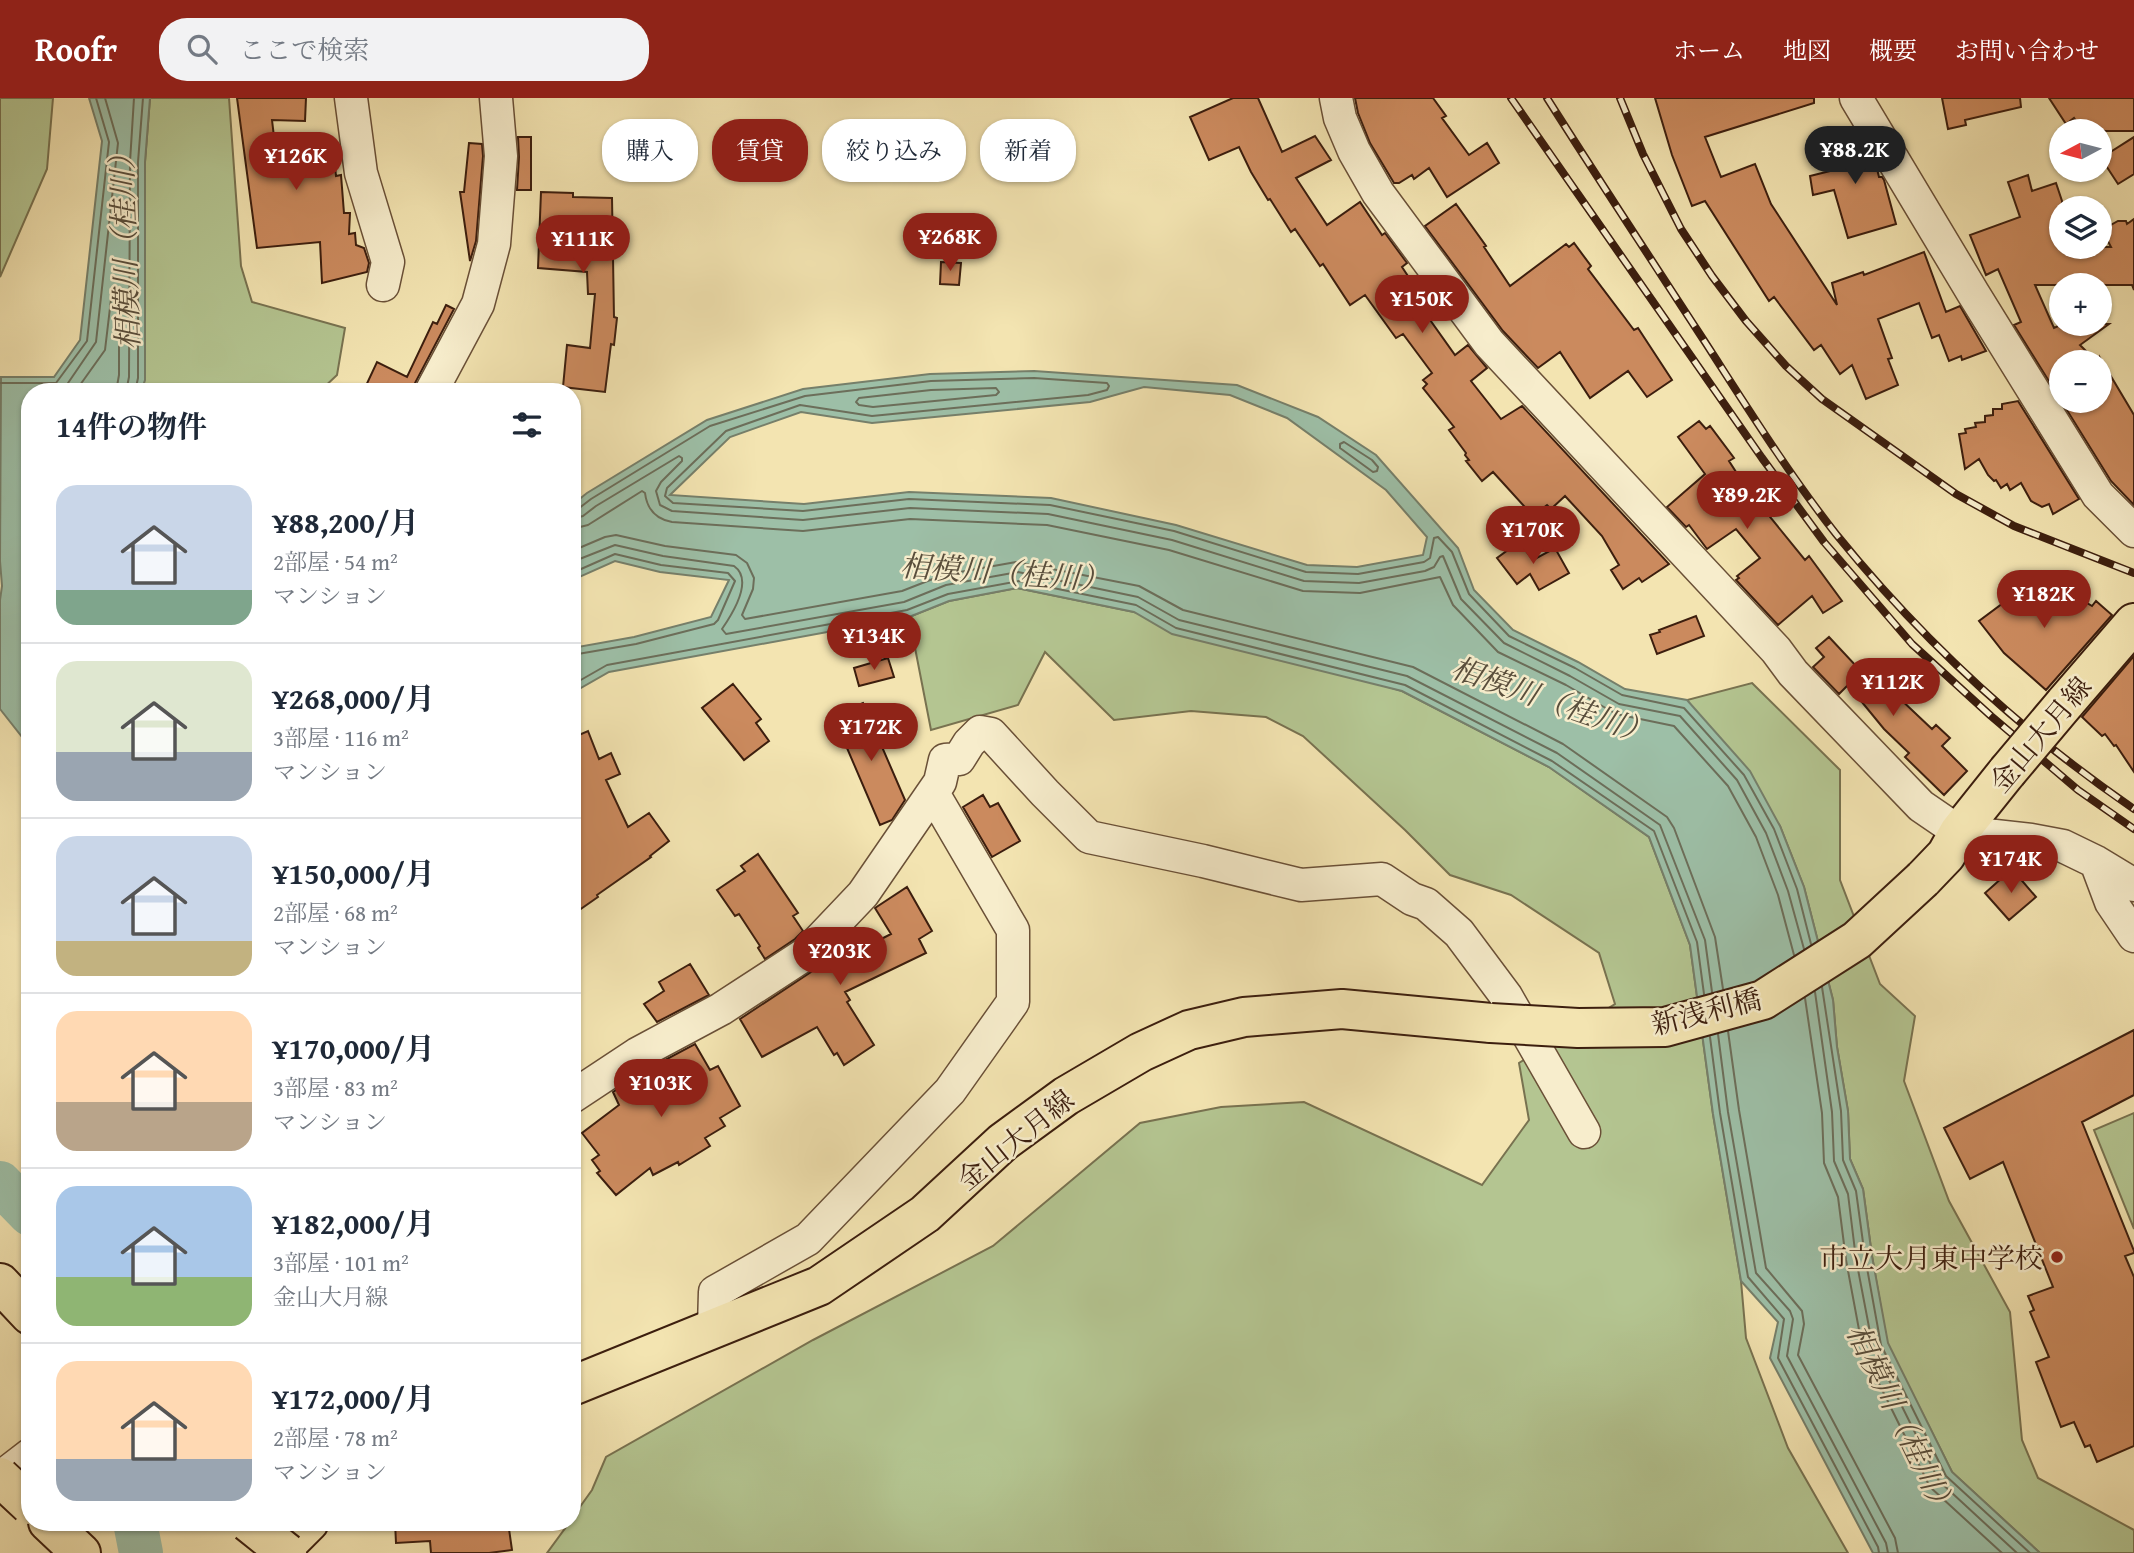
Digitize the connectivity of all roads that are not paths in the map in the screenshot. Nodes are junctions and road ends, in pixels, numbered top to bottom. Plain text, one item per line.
1 (351, 98) edge
2 (496, 98) edge
3 (1336, 98) edge
4 (1856, 98) edge
5 (383, 285) dead end
6 (436, 383) edge
7 (2134, 531) edge
8 (2134, 623) edge
9 (933, 793) junction
10 (1959, 832) junction
11 (2096, 862) junction
12 (1923, 879) joint
13 (2134, 886) edge
14 (2134, 936) edge
15 (1491, 1023) joint
16 (581, 1091) edge
17 (1584, 1132) dead end
18 (0, 1283) edge
19 (21, 1305) edge
20 (714, 1327) junction
21 (581, 1382) edge
22 (21, 1462) edge
23 (0, 1478) edge
24 (21, 1497) edge
25 (58, 1531) edge
26 (259, 1531) edge
27 (261, 1531) edge
28 (300, 1531) edge
29 (81, 1553) edge
30 (255, 1553) edge
31 (278, 1553) edge
32 (286, 1553) edge

1 - 5 street
2 - 6 street
3 - 10 street
4 - 7 street
8 - 10 main road, 金山大月線, bridge
9 - 16 street
9 - 17 street
9 - 20 street
10 - 11 street
10 - 12 main road, 金山大月線
11 - 13 street
11 - 14 street
12 - 15 main road, 新浅利橋, bridge
15 - 20 main road, 金山大月線
18 - 19 main road
20 - 21 main road, 金山大月線
22 - 23 street
23 - 24 main road, bridge
25 - 29 main road
26 - 32 main road, bridge
27 - 30 street
28 - 31 main road

